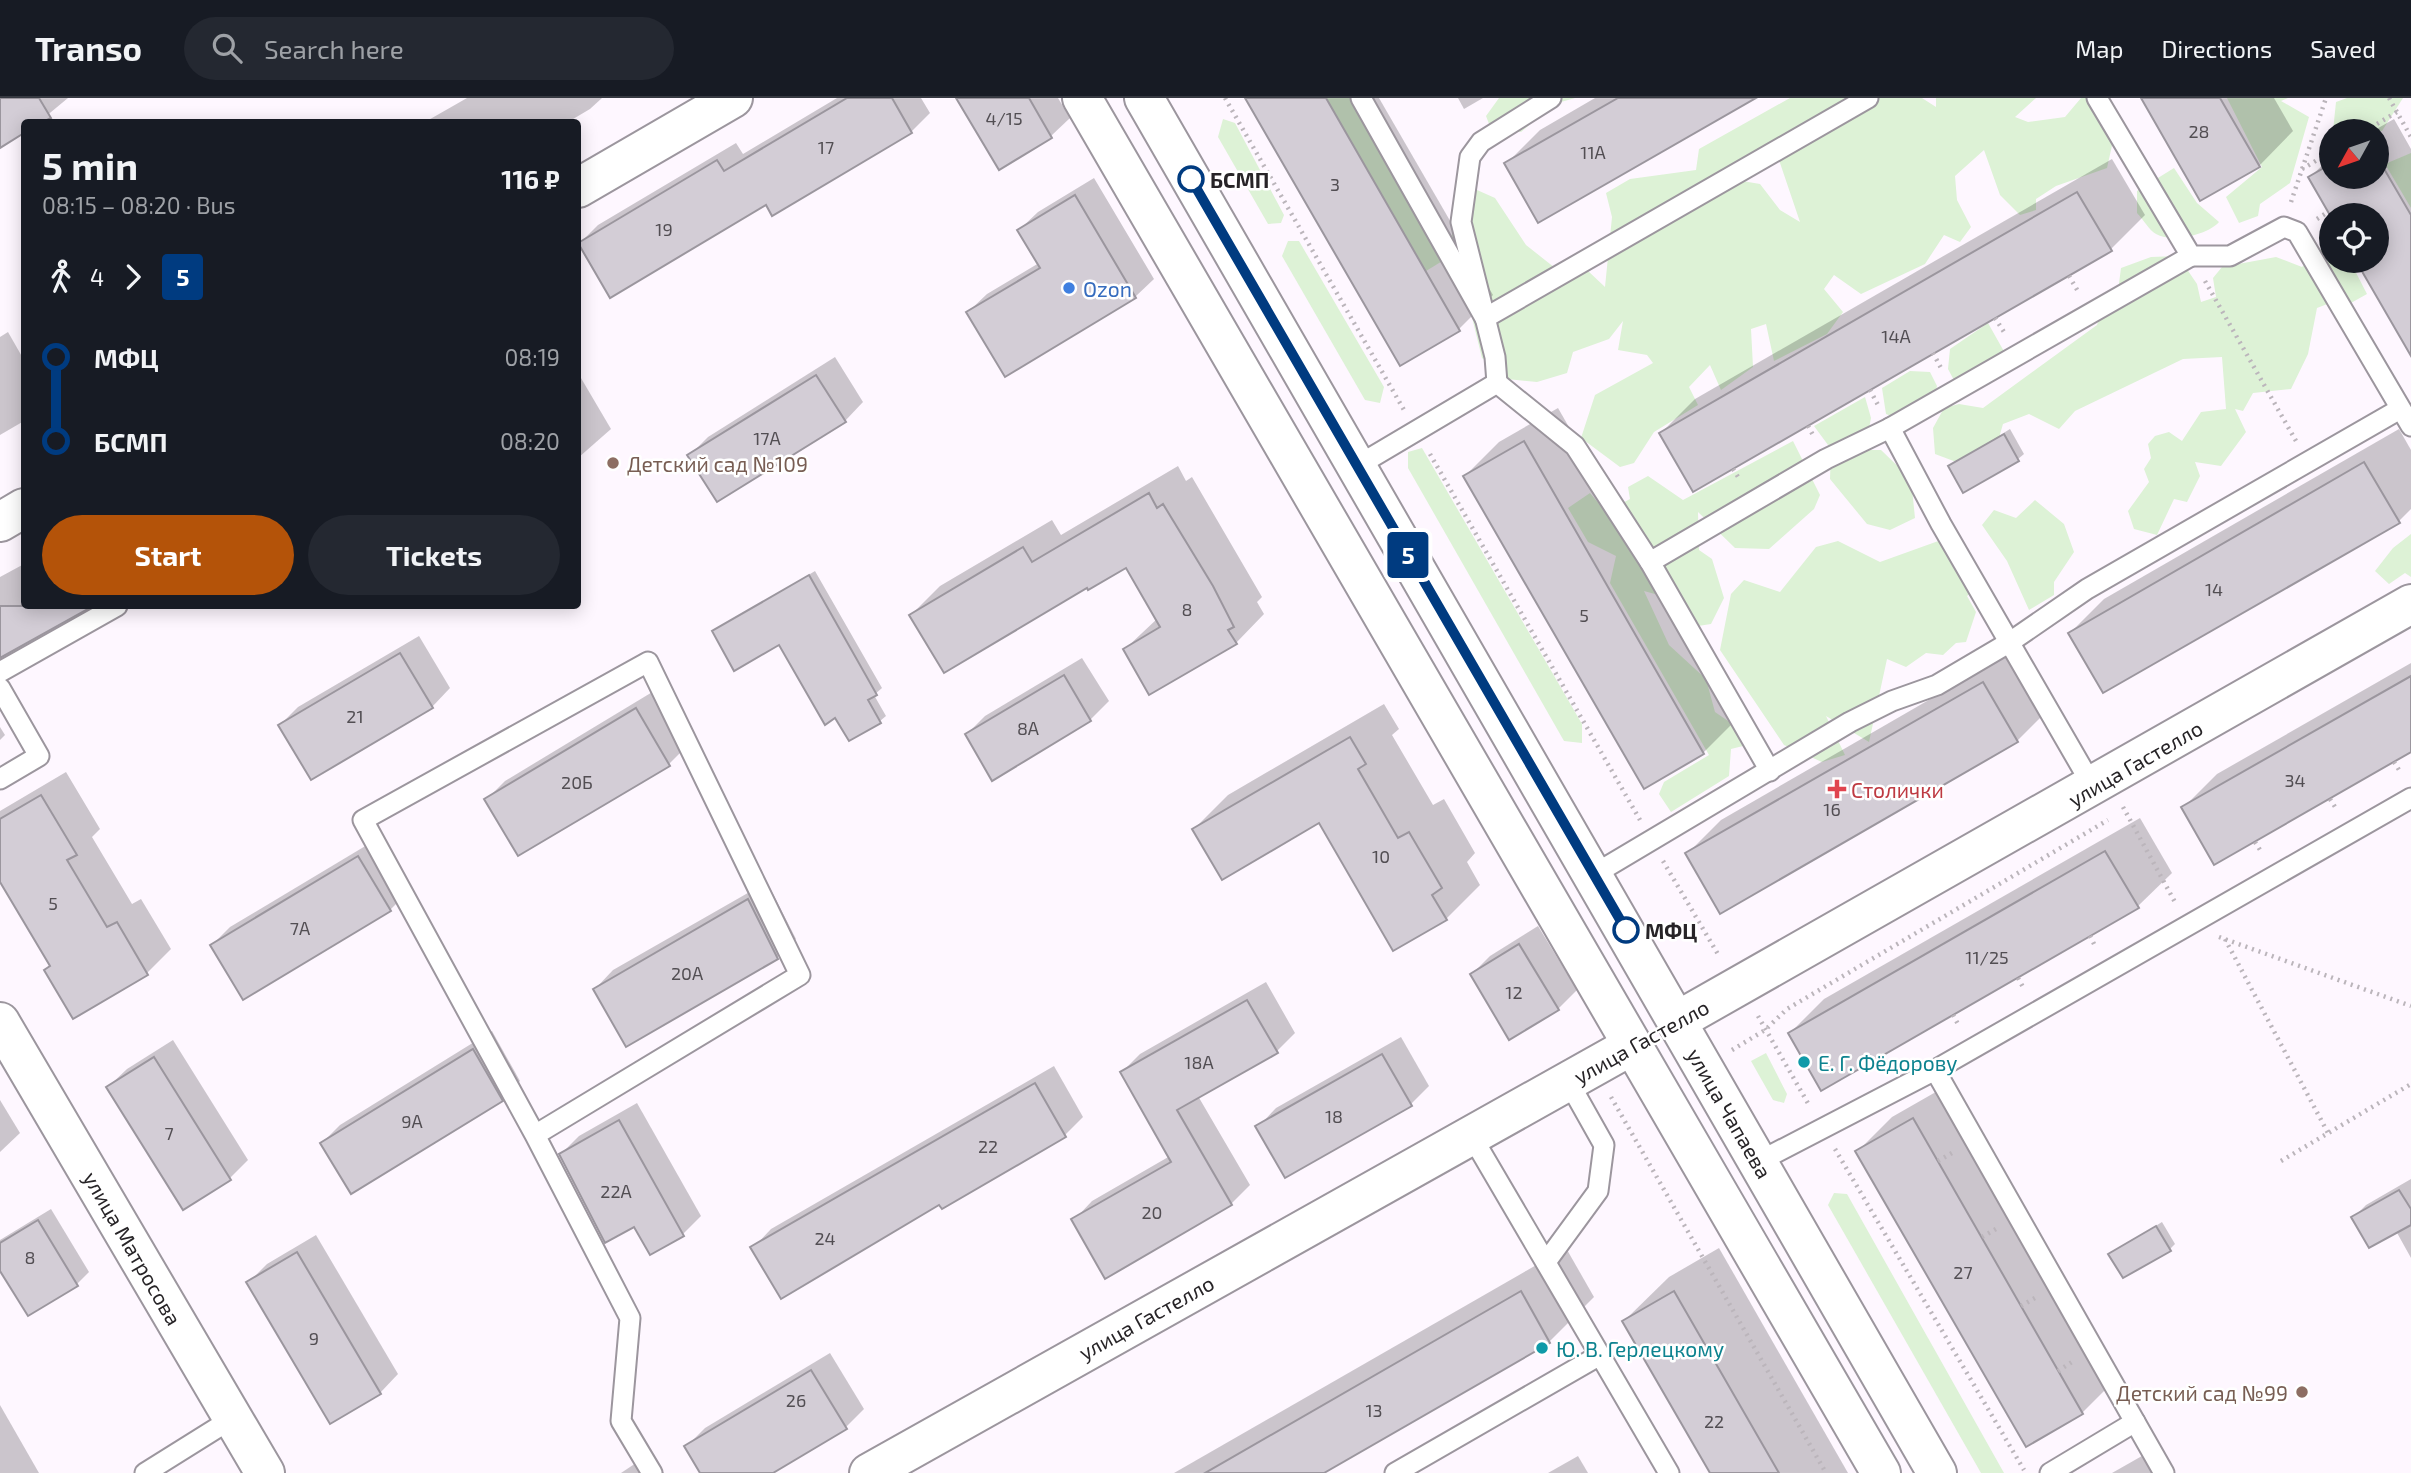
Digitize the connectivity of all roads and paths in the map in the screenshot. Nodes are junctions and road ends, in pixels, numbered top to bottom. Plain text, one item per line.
1 (733, 98) edge
2 (1082, 98) edge
3 (1144, 98) edge
4 (1226, 98) edge
5 (1361, 98) edge
6 (1551, 98) edge
7 (1868, 98) edge
8 (2097, 98) edge
9 (2326, 98) edge
10 (2389, 98) edge
11 (2397, 113) junction
12 (2386, 119) edge
13 (2411, 137) edge
14 (2319, 159) edge
15 (2301, 169) junction
16 (581, 186) edge
17 (2284, 227) junction
18 (2191, 256) junction
19 (1485, 318) junction
20 (1497, 383) junction
21 (2400, 408) junction
22 (2411, 426) edge
23 (1890, 428) junction
24 (1416, 430) junction
25 (2308, 462) junction
26 (1357, 466) junction
27 (21, 510) edge
28 (0, 522) edge
29 (1650, 562) junction
30 (2411, 604) edge
31 (112, 609) edge
32 (2010, 642) junction
33 (0, 672) edge
34 (0, 688) edge
35 (1770, 771) junction
36 (0, 779) edge
37 (2093, 787) junction
38 (2133, 798) dead end
39 (2411, 798) edge
40 (1651, 841) junction
41 (1593, 875) junction
42 (2225, 939) dead end
43 (1742, 984) junction
44 (1677, 1021) junction
45 (0, 1023) edge
46 (1765, 1030) junction
47 (1631, 1046) junction
48 (1704, 1066) junction
49 (1935, 1070) junction
50 (1567, 1081) junction
51 (2411, 1084) edge
52 (1657, 1093) junction
53 (1621, 1114) dead end
54 (1823, 1129) junction
55 (2329, 1133) junction
56 (535, 1135) junction
57 (1471, 1135) junction
58 (2281, 1161) dead end
59 (1758, 1162) junction
60 (1546, 1262) junction
61 (1600, 1355) junction
62 (233, 1418) junction
63 (2135, 1422) junction
64 (145, 1473) edge
65 (265, 1473) edge
66 (652, 1473) edge
67 (869, 1473) edge
68 (1395, 1473) edge
69 (1670, 1473) edge
70 (1881, 1473) edge
71 (1937, 1473) edge
72 (2026, 1473) edge
73 (2050, 1473) edge
74 (2164, 1473) edge

1 - 16 street
2 - 47 street
3 - 26 street, улица Чапаева
4 - 24 path
5 - 19 lane
6 - 19 lane
7 - 19 lane
8 - 18 lane
9 - 15 path
10 - 11 path
11 - 12 path
11 - 13 path
14 - 15 path
15 - 17 path
17 - 18 lane
17 - 21 lane
18 - 23 lane
18 - 25 path
19 - 20 lane
20 - 24 lane
20 - 29 lane
21 - 22 lane
21 - 25 lane
23 - 29 lane
23 - 32 lane
24 - 26 lane
24 - 40 path
25 - 32 lane
26 - 41 street, улица Чапаева
27 - 28 street
29 - 35 lane
30 - 37 street, улица Гастелло
31 - 33 lane
32 - 35 lane
32 - 37 lane
34 - 36 lane
35 - 40 lane
37 - 43 street, улица Гастелло
38 - 46 path
39 - 49 lane
40 - 41 lane
40 - 43 path
41 - 44 street, улица Чапаева
42 - 55 path
43 - 44 street, улица Гастелло
43 - 46 path
44 - 47 street, улица Гастелло
44 - 48 street, улица Чапаева
45 - 62 street, улица Матросова
46 - 48 path
46 - 54 path
47 - 50 street, улица Гастелло
47 - 52 street
48 - 59 street, улица Чапаева
49 - 54 lane
49 - 63 lane
50 - 57 street, улица Гастелло
50 - 60 lane
51 - 55 path
52 - 53 path
52 - 70 street
54 - 59 lane
54 - 72 path
55 - 58 path
56 - 56 lane
56 - 66 lane
57 - 60 lane
57 - 67 street, улица Гастелло
59 - 71 street, улица Чапаева
60 - 61 lane
61 - 68 lane
61 - 69 lane
62 - 64 lane
62 - 65 street, улица Матросова
63 - 73 lane
63 - 74 lane

